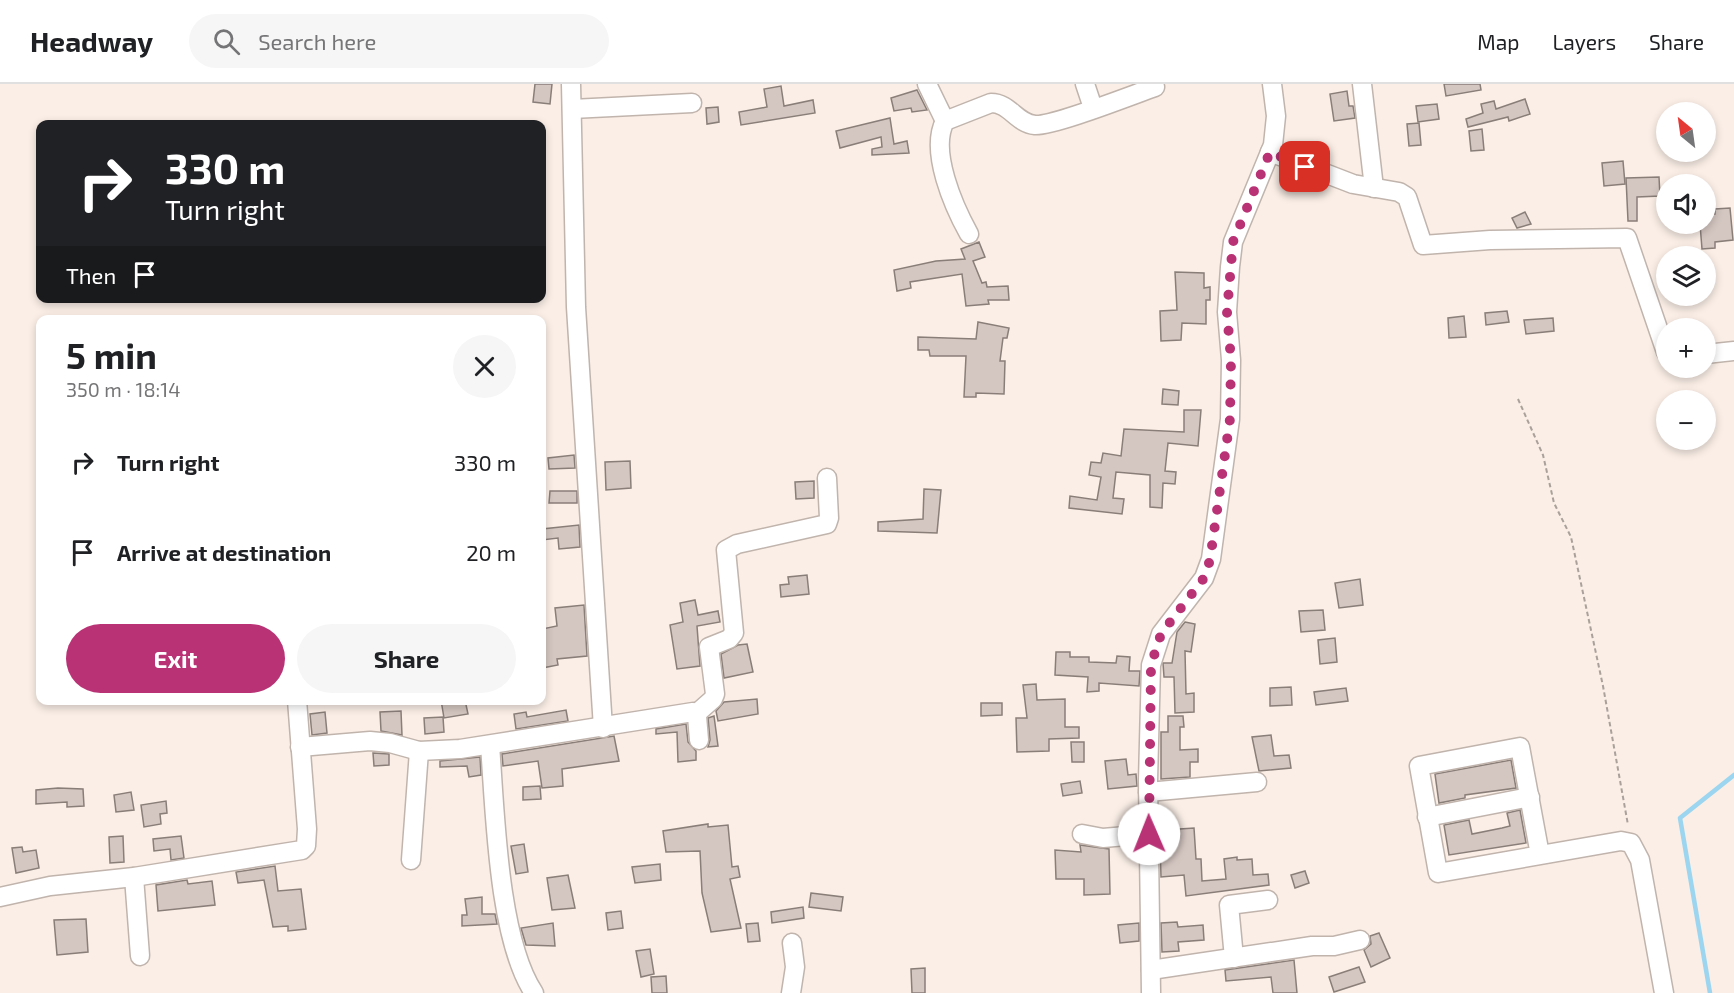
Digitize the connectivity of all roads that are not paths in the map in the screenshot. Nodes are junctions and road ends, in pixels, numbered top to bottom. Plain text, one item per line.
1 (572, 84) edge
2 (927, 84) edge
3 (1085, 84) edge
4 (1272, 84) edge
5 (1362, 84) edge
6 (1155, 87) dead end
7 (692, 104) dead end
8 (1093, 108) junction
9 (572, 109) junction
10 (945, 121) junction
11 (1270, 152) junction
12 (1374, 188) junction
13 (969, 234) dead end
14 (1656, 323) edge
15 (1734, 351) edge
16 (1716, 353) edge
17 (827, 478) dead end
18 (297, 705) edge
19 (696, 714) junction
20 (603, 728) junction
21 (699, 740) dead end
22 (490, 745) junction
23 (300, 747) junction
24 (419, 751) junction
25 (1257, 782) dead end
26 (1149, 792) junction
27 (1530, 798) junction
28 (1427, 817) junction
29 (1082, 834) dead end
30 (1149, 834) junction
31 (1540, 855) junction
32 (411, 860) dead end
33 (134, 877) junction
34 (0, 897) edge
35 (1268, 900) dead end
36 (1360, 940) dead end
37 (792, 943) dead end
38 (140, 956) dead end
39 (1234, 958) junction
40 (1151, 970) junction
41 (534, 993) edge
42 (791, 993) edge
43 (1151, 993) edge
44 (1664, 993) edge

1 - 9 street
2 - 10 street
3 - 8 street
4 - 11 street
5 - 12 street
6 - 8 street
7 - 9 street
8 - 10 street
9 - 20 street
10 - 13 street
11 - 12 street
11 - 26 street
12 - 14 street
15 - 16 street
17 - 19 street
18 - 23 street
19 - 20 street
19 - 21 street
20 - 22 street
22 - 24 street
22 - 41 street
23 - 24 street
23 - 33 street
24 - 32 street
25 - 26 street
26 - 30 street
27 - 28 street
27 - 28 street
27 - 31 street
28 - 31 street
29 - 30 street
30 - 40 street
31 - 44 street
33 - 34 street
33 - 38 street
35 - 39 street
36 - 39 street
37 - 42 street
39 - 40 street
40 - 43 street

